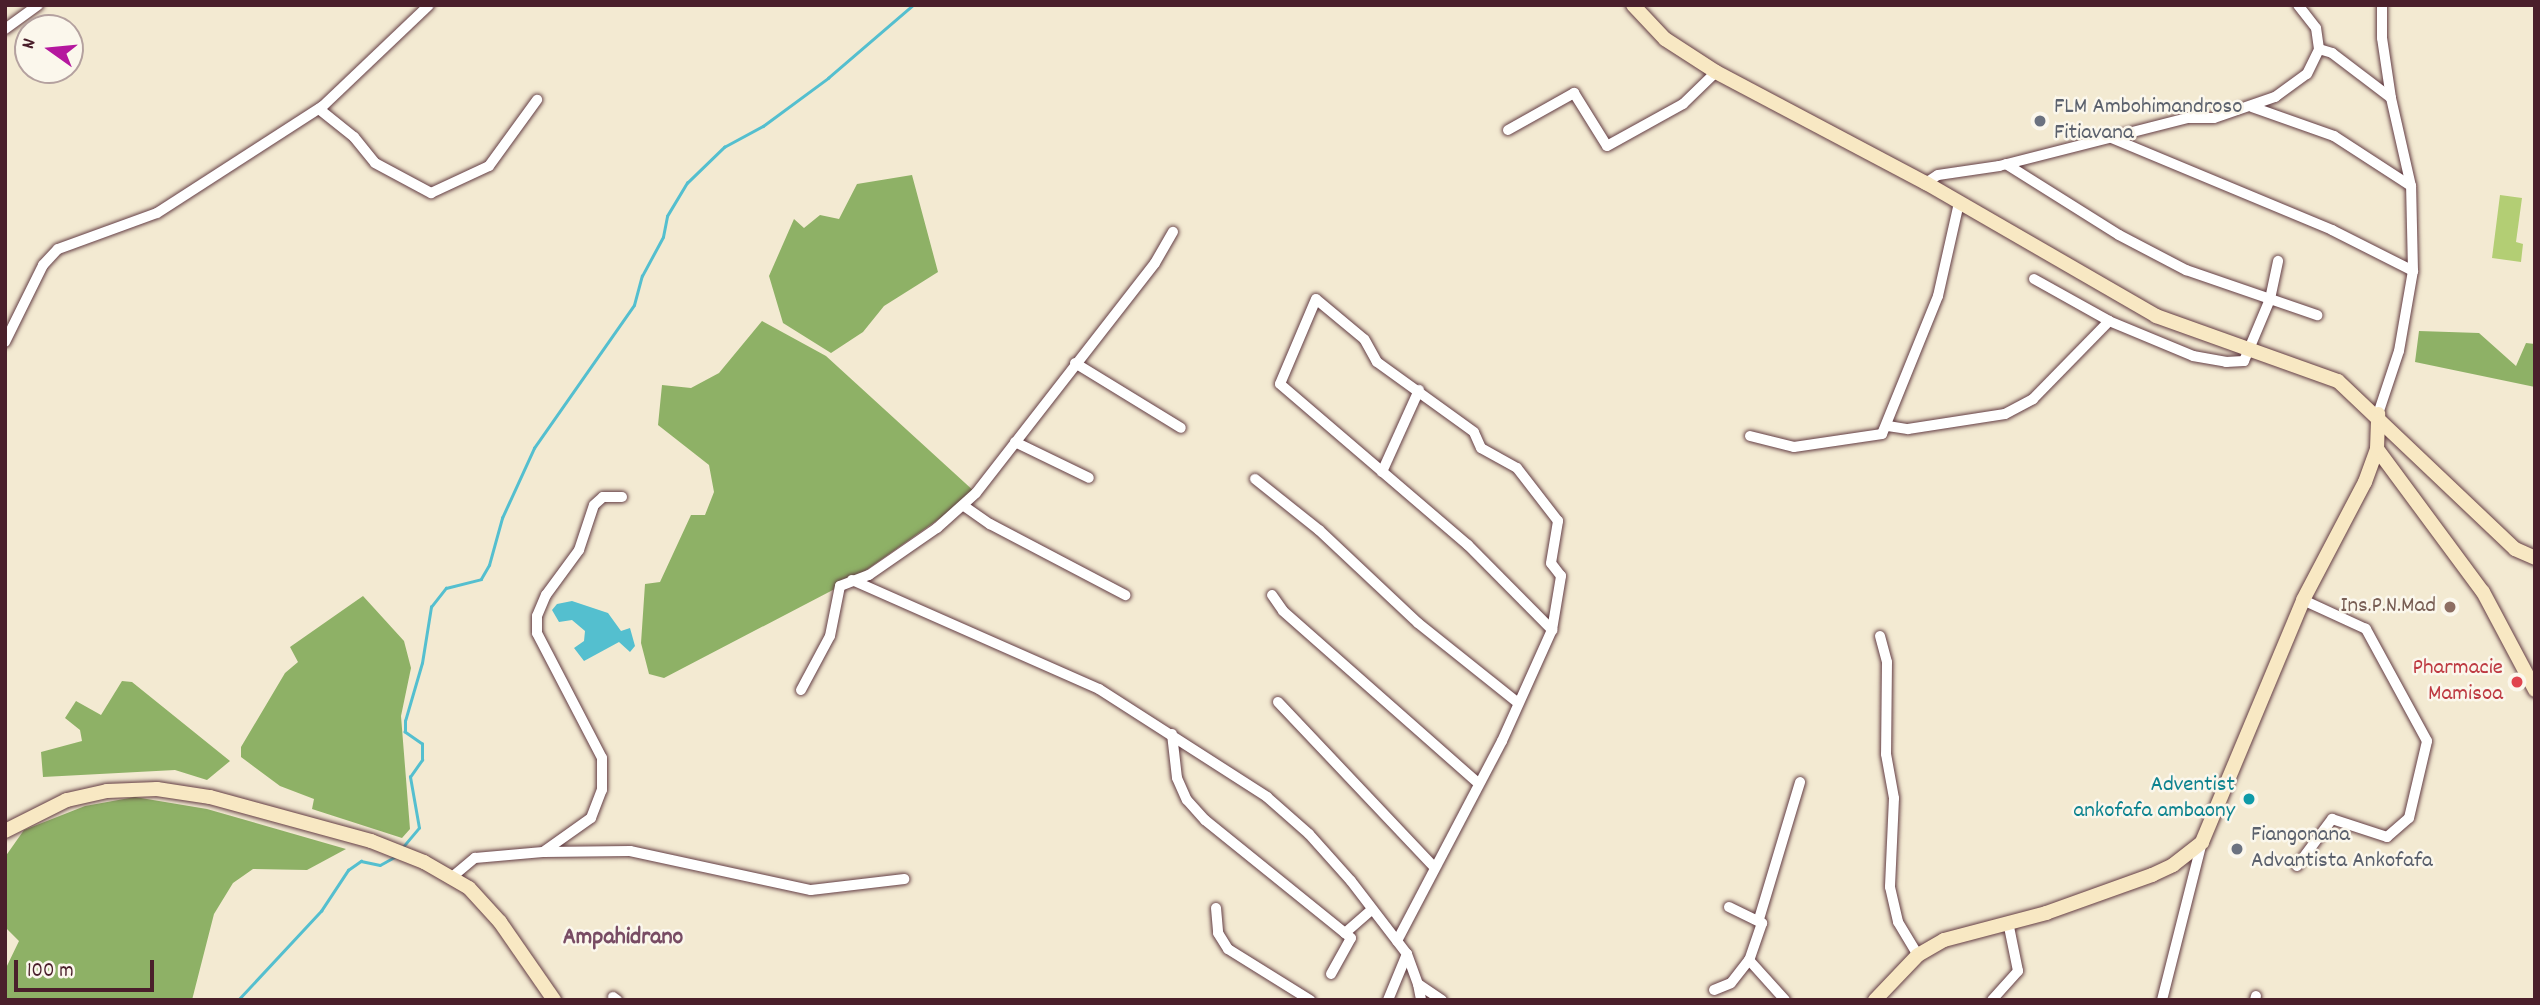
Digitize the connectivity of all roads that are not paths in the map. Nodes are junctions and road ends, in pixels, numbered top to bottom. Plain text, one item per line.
1 (38, 5) edge
2 (429, 5) edge
3 (1633, 5) edge
4 (2382, 5) edge
5 (2299, 6) edge
6 (5, 29) edge
7 (2319, 49) junction
8 (1716, 72) junction
9 (2391, 98) junction
10 (537, 100) dead end
11 (2252, 107) junction
12 (319, 109) junction
13 (1508, 130) dead end
14 (2108, 136) junction
15 (2006, 164) junction
16 (1926, 183) junction
17 (2411, 186) junction
18 (1959, 203) junction
19 (1173, 232) dead end
20 (2278, 261) dead end
21 (2413, 271) junction
22 (2034, 279) dead end
23 (2270, 299) junction
24 (2317, 315) dead end
25 (2109, 321) junction
26 (5, 342) edge
27 (2248, 350) junction
28 (1075, 363) junction
29 (1419, 390) junction
30 (2378, 414) junction
31 (1888, 426) junction
32 (1181, 428) dead end
33 (1750, 436) dead end
34 (1015, 442) junction
35 (2377, 449) junction
36 (1381, 472) junction
37 (1089, 478) dead end
38 (1255, 479) dead end
39 (622, 497) dead end
40 (964, 506) junction
41 (2535, 558) edge
42 (852, 580) junction
43 (1125, 595) dead end
44 (1272, 595) dead end
45 (2303, 600) junction
46 (1552, 630) junction
47 (1880, 636) dead end
48 (801, 690) dead end
49 (2535, 690) edge
50 (1278, 702) dead end
51 (1517, 702) junction
52 (1172, 734) junction
53 (1800, 782) dead end
54 (1478, 783) junction
55 (5, 831) edge
56 (2202, 842) junction
57 (543, 852) junction
58 (2297, 866) dead end
59 (1434, 867) junction
60 (452, 877) junction
61 (904, 879) dead end
62 (1729, 907) dead end
63 (1216, 908) dead end
64 (1370, 911) junction
65 (1759, 919) junction
66 (2008, 922) junction
67 (1345, 933) junction
68 (1397, 941) junction
69 (1407, 954) junction
70 (1918, 956) junction
71 (1749, 960) junction
72 (1331, 974) dead end
73 (1418, 984) junction
74 (1714, 990) dead end
75 (554, 1000) edge
76 (1310, 1000) edge
77 (1388, 1000) edge
78 (1421, 1000) edge
79 (1442, 1000) edge
80 (1785, 1000) edge
81 (1875, 1000) edge
82 (1992, 1000) edge
83 (2162, 1000) edge

1 - 6 street
2 - 12 street
3 - 8 street
4 - 9 street
5 - 7 street
7 - 9 street
7 - 11 street
8 - 13 street
8 - 16 street
9 - 17 street
10 - 12 street
11 - 14 street
11 - 17 street
12 - 26 street
14 - 15 street
14 - 21 street
15 - 16 street
15 - 23 street
16 - 18 street
17 - 21 street
18 - 27 street
18 - 31 street
19 - 28 street
20 - 23 street
21 - 30 street
22 - 25 street
23 - 24 street
23 - 27 street
25 - 27 street
25 - 31 street
27 - 30 street
28 - 32 street
28 - 34 street
29 - 36 street
29 - 36 street
29 - 46 street
30 - 35 street
30 - 41 street
31 - 33 street
34 - 37 street
34 - 40 street
35 - 45 street
35 - 49 street
36 - 46 street
38 - 51 street
39 - 57 street
40 - 42 street
40 - 43 street
42 - 48 street
42 - 52 street
44 - 54 street
45 - 56 street
45 - 58 street
46 - 51 street
47 - 70 street
50 - 59 street
51 - 54 street
52 - 64 street
52 - 67 street
53 - 65 street
54 - 59 street
55 - 60 street
56 - 66 street
56 - 83 street
57 - 60 street
57 - 61 street
59 - 68 street
60 - 75 street
62 - 65 street
63 - 76 street
64 - 67 street
64 - 68 street
65 - 71 street
66 - 70 street
66 - 82 street
67 - 72 street
68 - 69 street
69 - 73 street
69 - 77 street
70 - 81 street
71 - 74 street
71 - 80 street
73 - 78 street
73 - 79 street

